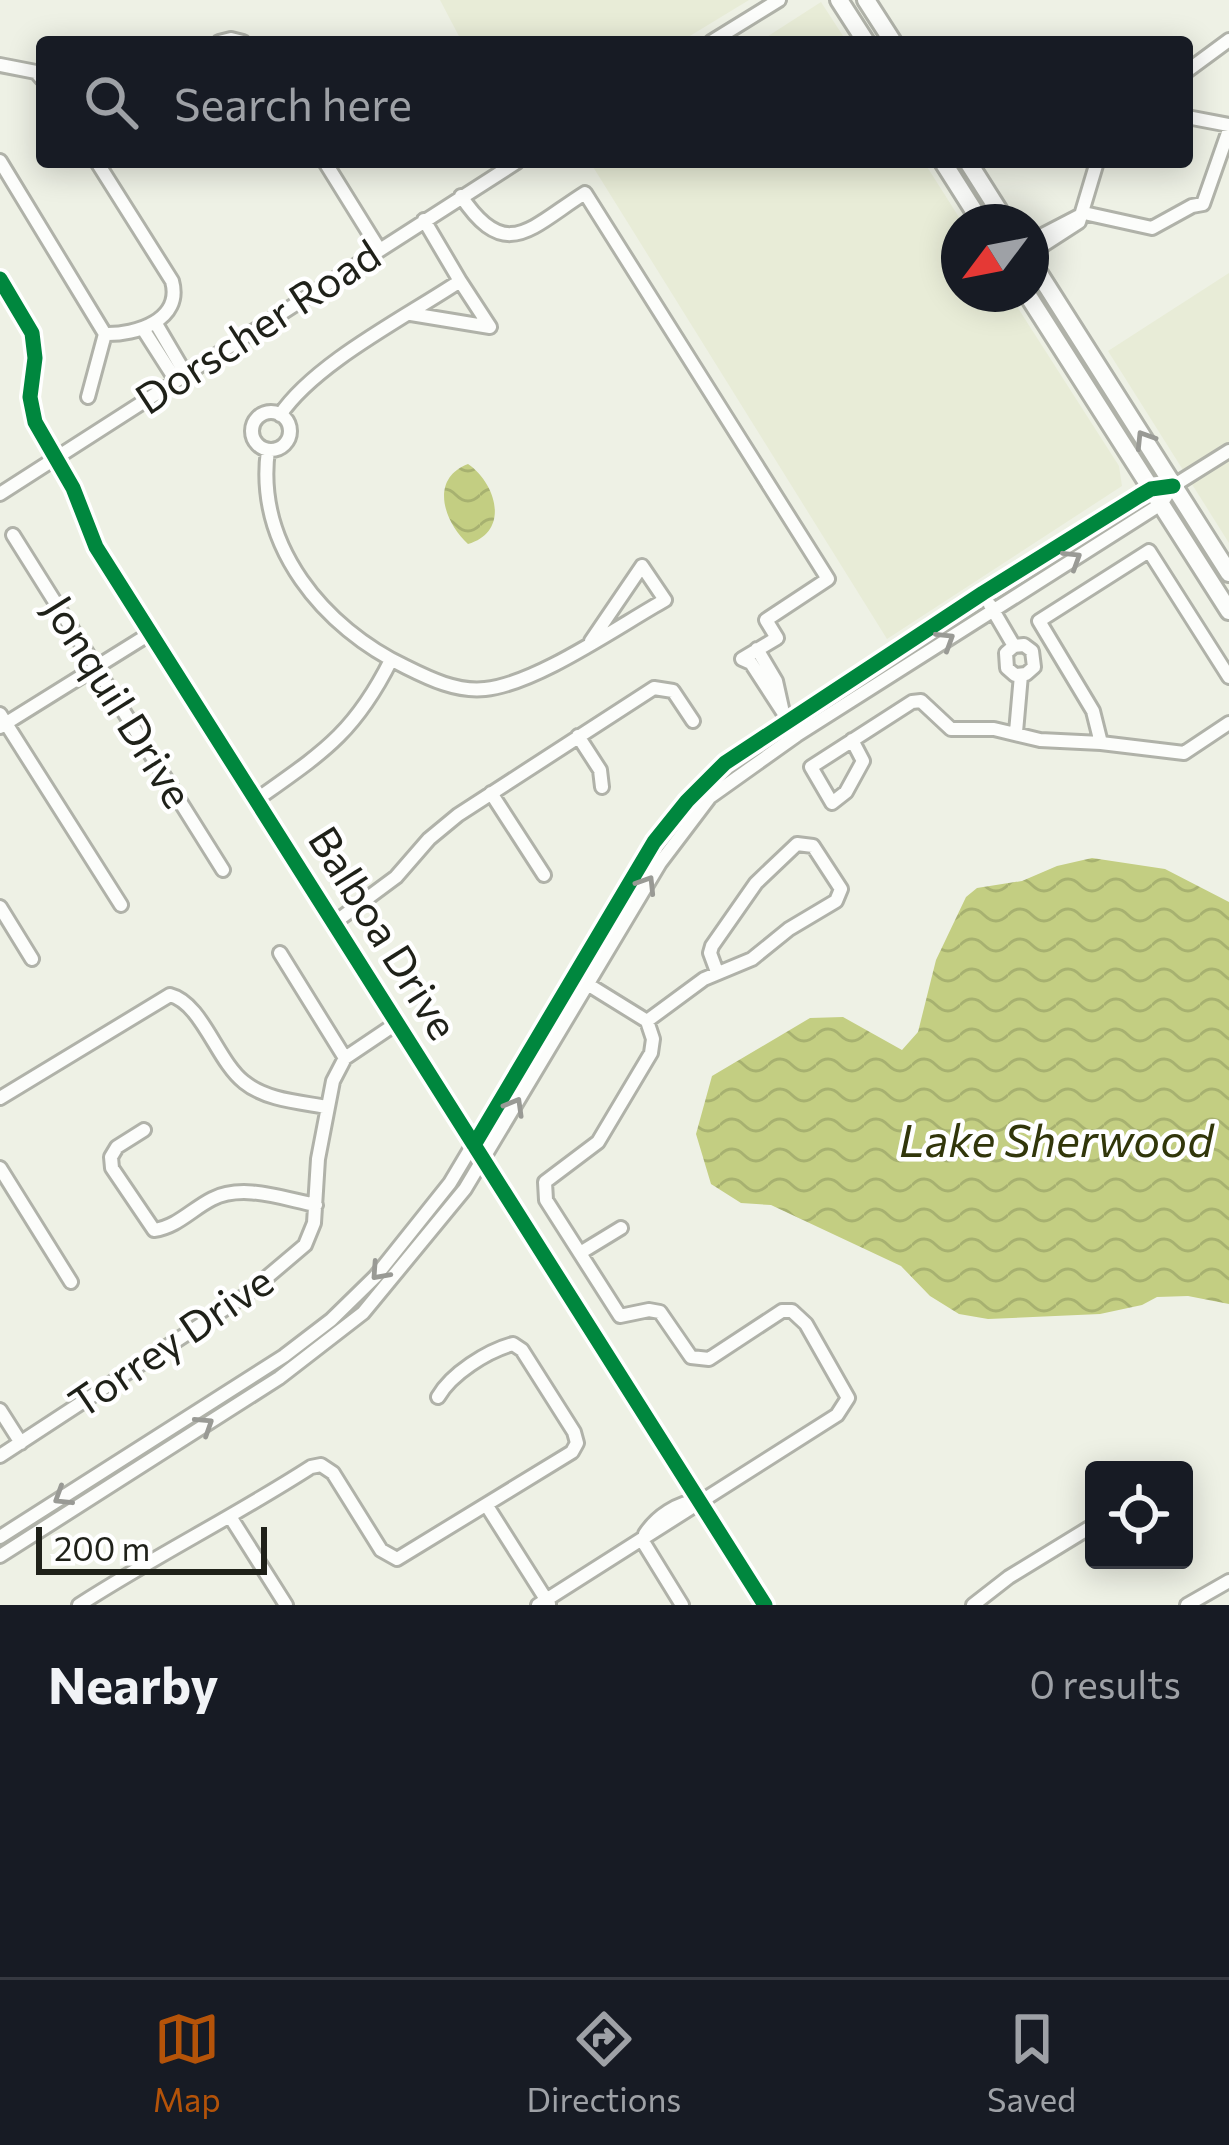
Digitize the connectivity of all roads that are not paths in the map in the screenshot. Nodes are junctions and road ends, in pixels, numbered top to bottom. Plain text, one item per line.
1 (779, 0) edge
2 (839, 0) edge
3 (866, 0) edge
4 (721, 36) edge
5 (862, 36) edge
6 (888, 36) edge
7 (1229, 40) edge
8 (0, 65) edge
9 (1193, 67) edge
10 (36, 73) edge
11 (1193, 119) edge
12 (1229, 128) edge
13 (0, 160) edge
14 (101, 168) edge
15 (319, 168) edge
16 (329, 168) edge
17 (507, 168) edge
18 (947, 168) edge
19 (972, 168) edge
20 (1096, 168) edge
21 (1222, 171) edge
22 (339, 185) junction
23 (461, 196) junction
24 (971, 204) edge
25 (995, 204) edge
26 (1084, 214) junction
27 (424, 220) junction
28 (1049, 232) edge
29 (1049, 244) edge
30 (379, 249) junction
31 (0, 279) edge
32 (460, 281) junction
33 (1049, 288) edge
34 (1049, 294) edge
35 (1060, 307) junction
36 (1038, 312) edge
37 (411, 314) junction
38 (149, 325) junction
39 (105, 334) junction
40 (180, 376) junction
41 (88, 397) dead end
42 (280, 415) junction
43 (268, 450) junction
44 (1229, 451) edge
45 (55, 459) junction
46 (1173, 486) junction
47 (0, 494) edge
48 (1156, 496) junction
49 (13, 535) dead end
50 (1229, 573) edge
51 (983, 593) junction
52 (993, 610) junction
53 (1229, 611) edge
54 (151, 633) junction
55 (591, 641) junction
56 (1014, 646) junction
57 (757, 649) junction
58 (392, 660) junction
59 (96, 667) junction
60 (1026, 673) junction
61 (1229, 676) edge
62 (786, 715) junction
63 (2, 721) edge
64 (693, 721) dead end
65 (1229, 723) edge
66 (1016, 732) junction
67 (797, 735) junction
68 (578, 736) junction
69 (852, 740) junction
70 (1100, 743) junction
71 (602, 787) dead end
72 (491, 793) junction
73 (256, 800) junction
74 (223, 870) dead end
75 (544, 874) dead end
76 (121, 905) dead end
77 (0, 907) edge
78 (334, 923) junction
79 (280, 952) dead end
80 (32, 958) dead end
81 (717, 972) junction
82 (573, 977) junction
83 (587, 984) junction
84 (647, 1021) junction
85 (397, 1023) junction
86 (345, 1058) junction
87 (0, 1098) edge
88 (327, 1107) junction
89 (144, 1130) dead end
90 (474, 1145) junction
91 (483, 1160) junction
92 (0, 1168) edge
93 (316, 1204) junction
94 (621, 1228) dead end
95 (580, 1253) junction
96 (71, 1282) dead end
97 (438, 1397) dead end
98 (0, 1410) edge
99 (21, 1444) junction
100 (0, 1456) edge
101 (699, 1500) junction
102 (487, 1507) junction
103 (231, 1518) junction
104 (1085, 1531) edge
105 (0, 1537) edge
106 (642, 1540) junction
107 (0, 1556) edge
108 (1229, 1581) edge
109 (545, 1603) edge
110 (79, 1605) edge
111 (286, 1605) edge
112 (682, 1605) edge
113 (765, 1605) edge
114 (973, 1605) edge
115 (1187, 1605) edge

1 - 4 street
2 - 5 highway
3 - 6 highway
7 - 9 street
8 - 10 street
11 - 12 street
12 - 21 street
13 - 39 street
14 - 38 street
15 - 22 street
16 - 22 street
17 - 23 street, Dorscher Road
18 - 24 highway
19 - 25 highway
20 - 26 street
21 - 26 street
22 - 30 street
23 - 27 street, Dorscher Road
23 - 57 street
26 - 28 street
26 - 29 street
27 - 30 street, Dorscher Road
27 - 32 street
30 - 40 street, Dorscher Road
31 - 45 street, Balboa Drive
32 - 37 street
32 - 37 street
33 - 35 highway
34 - 35 highway
46 -> 35 highway
36 - 48 highway
37 - 42 street
38 - 39 street
38 - 40 street
39 - 41 street
40 - 45 street, Dorscher Road
42 - 43 street
42 - 43 street
43 - 58 street
44 - 46 street
45 - 47 street, Dorscher Road
45 - 54 street, Balboa Drive
46 - 48 street
46 - 50 highway
48 - 51 street
52 -> 48 street
48 - 53 highway
49 - 59 street, Jonquil Drive
51 - 52 street
51 - 62 street
52 - 56 street
67 -> 52 street
54 - 59 street
54 - 73 street, Balboa Drive
55 - 55 street
55 - 58 street
56 - 60 street
56 - 60 street
57 - 62 street
57 - 62 street
58 - 73 street
59 - 63 street
59 - 74 street, Jonquil Drive
60 - 66 street
61 - 70 street
62 - 67 street
62 - 82 street
63 - 76 street
64 - 68 street
65 - 70 street
66 - 69 street
66 - 70 street
83 -> 67 street
68 - 71 street
68 - 72 street
69 - 69 street
72 - 75 street
72 - 78 street
73 - 78 street, Balboa Drive
77 - 80 street
78 - 85 street, Balboa Drive
79 - 86 street
81 - 81 street
81 - 84 street
82 - 83 street
82 - 90 street
83 - 84 street
91 -> 83 street
84 - 95 street
85 - 86 street
85 - 90 street, Balboa Drive
86 - 88 street, Torrey Drive
87 - 88 street
88 - 93 street, Torrey Drive
89 - 93 street
90 - 91 street, Balboa Drive
90 -> 105 street
91 - 101 street, Balboa Drive
107 -> 91 street
92 - 96 street
93 - 99 street, Torrey Drive
94 - 95 street
95 - 101 street
97 - 102 street
98 - 99 street
99 - 100 street, Torrey Drive
101 - 106 street
101 - 113 street, Balboa Drive
102 - 103 street
102 - 109 street
103 - 110 street
103 - 111 street
104 - 114 street
106 - 109 street
106 - 112 street
108 - 115 street

